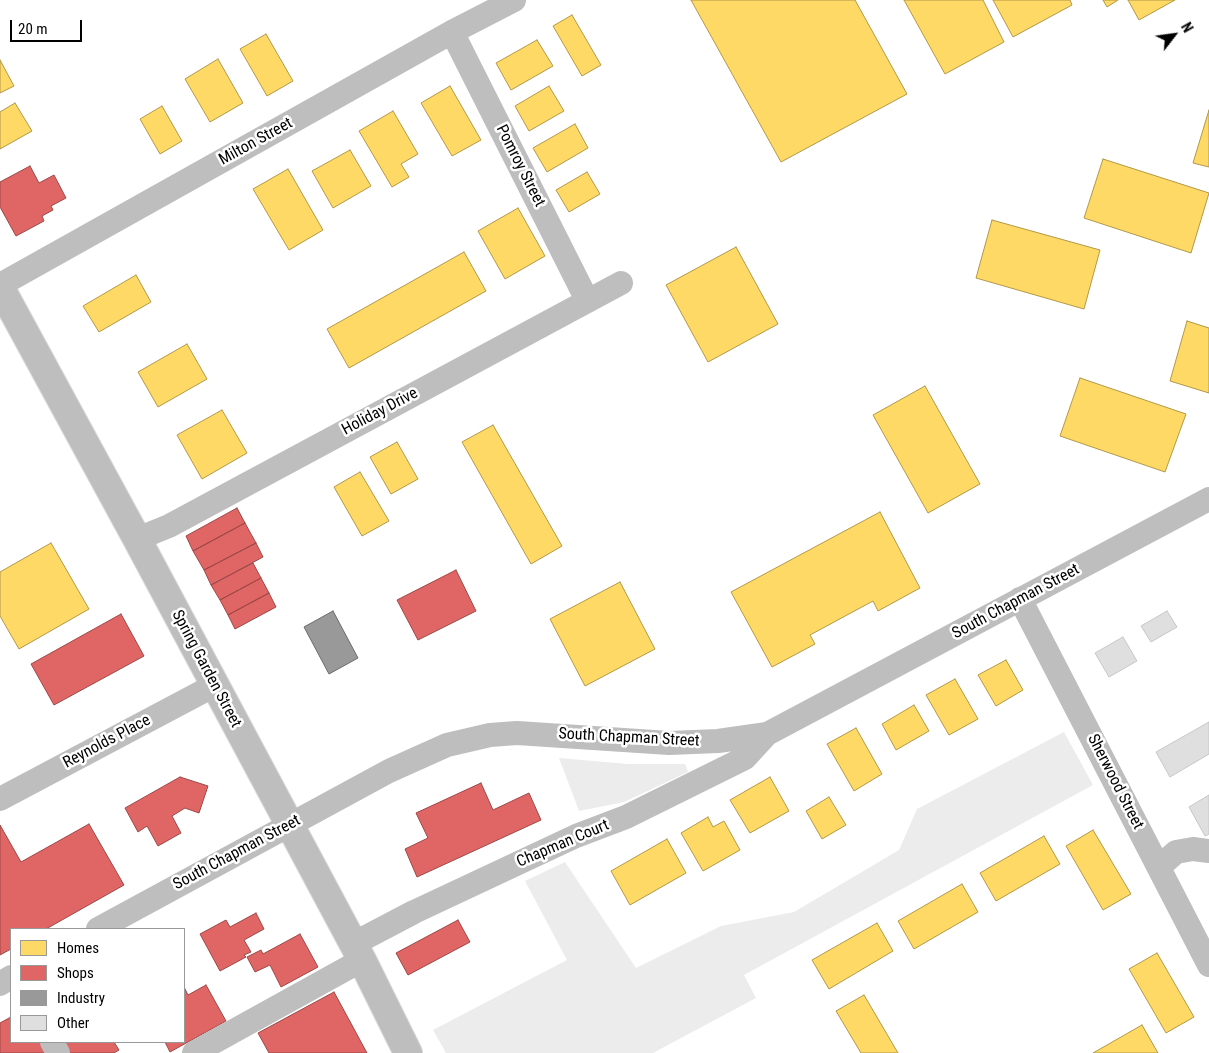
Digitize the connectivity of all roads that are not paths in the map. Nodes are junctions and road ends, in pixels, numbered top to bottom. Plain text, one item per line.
1 (514, 0) edge
2 (452, 32) junction
3 (621, 282) dead end
4 (0, 286) edge
5 (587, 300) junction
6 (1209, 499) edge
7 (137, 539) junction
8 (1020, 599) junction
9 (215, 686) junction
10 (768, 734) junction
11 (0, 799) edge
12 (289, 825) junction
13 (1209, 851) edge
14 (1159, 867) junction
15 (100, 928) edge
16 (357, 952) junction
17 (1209, 966) edge
18 (194, 1053) edge
19 (408, 1053) edge

1 - 2 street, Milton Street
2 - 4 street, Milton Street
2 - 5 street, Pomroy Street
3 - 5 street, Holiday Drive
4 - 7 main road, Spring Garden Street
5 - 7 street, Holiday Drive
6 - 8 street, South Chapman Street
7 - 9 main road, Spring Garden Street
8 - 10 street, South Chapman Street
8 - 14 street, Sherwood Street
9 - 11 street, Reynolds Place
9 - 12 main road, Spring Garden Street
10 - 12 street, South Chapman Street
10 - 16 street, Chapman Court
12 - 15 street, South Chapman Street
12 - 16 main road, Spring Garden Street
13 - 14 street
14 - 17 street, Sherwood Street
16 - 18 street, Chapman Court
16 - 19 main road, Spring Garden Street

